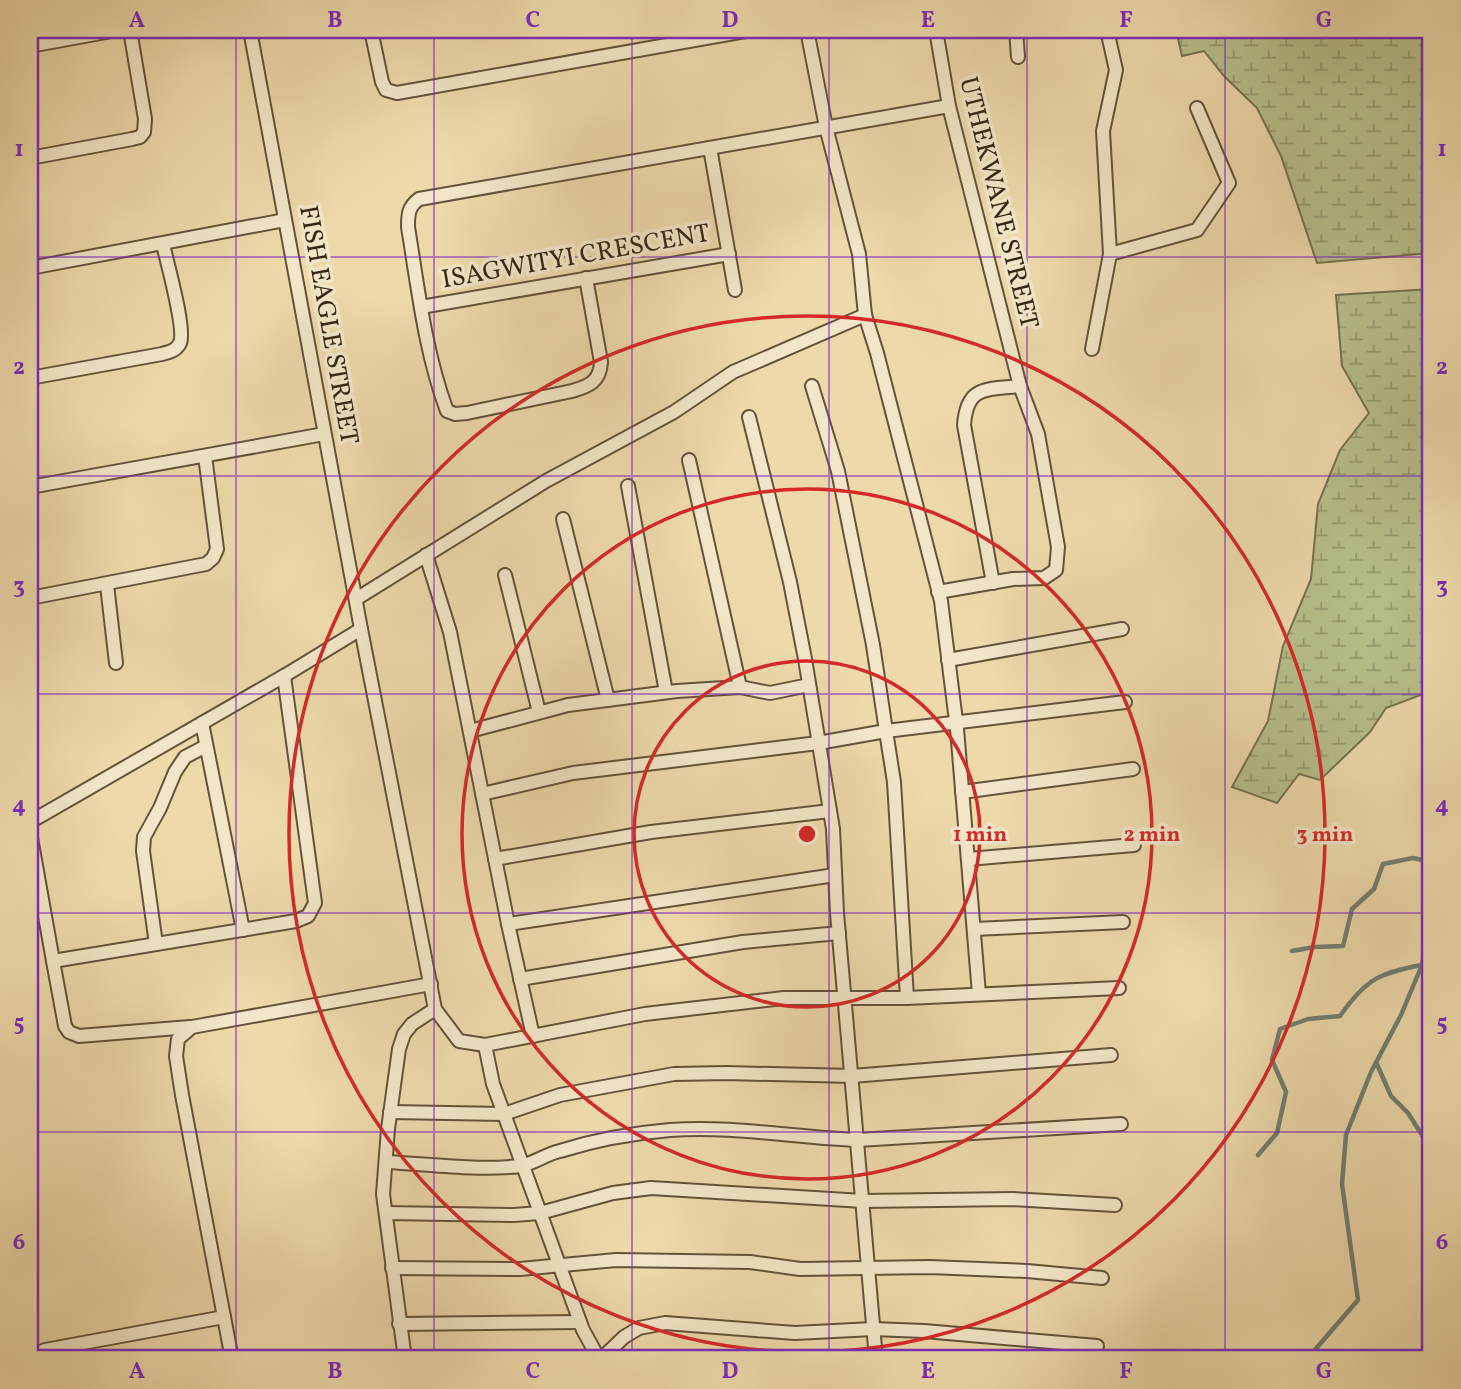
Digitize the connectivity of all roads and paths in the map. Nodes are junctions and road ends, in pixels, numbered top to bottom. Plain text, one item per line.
1 (117, 30) edge
2 (130, 30) edge
3 (250, 30) edge
4 (371, 30) edge
5 (751, 30) edge
6 (807, 30) edge
7 (936, 30) edge
8 (1016, 30) edge
9 (1107, 30) edge
10 (693, 35) edge
11 (30, 46) edge
12 (1018, 57) dead end
13 (950, 106) junction
14 (1197, 108) dead end
15 (826, 127) junction
16 (710, 148) junction
17 (30, 158) edge
18 (285, 220) junction
19 (163, 244) junction
20 (729, 254) junction
21 (1110, 254) junction
22 (30, 268) edge
23 (586, 278) junction
24 (735, 290) dead end
25 (421, 307) junction
26 (864, 315) junction
27 (1092, 349) dead end
28 (30, 378) edge
29 (812, 386) dead end
30 (1020, 386) junction
31 (749, 417) dead end
32 (324, 434) junction
33 (205, 456) junction
34 (689, 460) dead end
35 (628, 486) dead end
36 (30, 487) edge
37 (563, 519) dead end
38 (426, 555) junction
39 (505, 575) dead end
40 (993, 583) junction
41 (107, 584) junction
42 (939, 592) junction
43 (30, 598) edge
44 (356, 599) junction
45 (361, 629) junction
46 (1122, 629) dead end
47 (948, 660) junction
48 (116, 663) dead end
49 (284, 676) junction
50 (809, 685) junction
51 (740, 687) junction
52 (666, 692) junction
53 (608, 700) junction
54 (1125, 702) dead end
55 (540, 712) junction
56 (956, 722) junction
57 (202, 723) junction
58 (470, 731) junction
59 (887, 731) junction
60 (818, 743) junction
61 (206, 746) junction
62 (1133, 769) dead end
63 (962, 792) junction
64 (482, 794) junction
65 (830, 811) junction
66 (30, 822) edge
67 (30, 832) edge
68 (1134, 845) dead end
69 (495, 859) junction
70 (968, 859) junction
71 (835, 875) junction
72 (1123, 922) dead end
73 (508, 924) junction
74 (974, 929) junction
75 (243, 930) junction
76 (839, 933) junction
77 (156, 944) junction
78 (53, 961) junction
79 (520, 979) junction
80 (431, 984) junction
81 (1119, 989) dead end
82 (979, 995) junction
83 (907, 998) junction
84 (846, 999) junction
85 (435, 1009) junction
86 (192, 1027) junction
87 (533, 1036) junction
88 (485, 1045) junction
89 (1111, 1055) dead end
90 (852, 1076) junction
91 (390, 1112) junction
92 (504, 1114) junction
93 (1121, 1124) dead end
94 (858, 1140) junction
95 (386, 1162) junction
96 (523, 1166) junction
97 (863, 1202) junction
98 (1115, 1205) dead end
99 (386, 1213) junction
100 (540, 1213) junction
101 (560, 1267) junction
102 (392, 1268) junction
103 (868, 1269) junction
104 (1102, 1278) dead end
105 (225, 1317) junction
106 (580, 1322) junction
107 (399, 1324) junction
108 (873, 1329) junction
109 (1097, 1346) dead end
110 (30, 1357) edge
111 (232, 1359) edge
112 (405, 1359) edge
113 (600, 1359) edge
114 (876, 1359) edge

1 - 11 street
2 - 17 street
3 - 18 street, FISH EAGLE STREET
4 - 10 street
5 - 10 street
6 - 15 street
7 - 13 street, UTHEKWANE STREET
8 - 12 street
9 - 21 street
13 - 15 street, ISAGWITYI CRESCENT
13 - 30 street, UTHEKWANE STREET
14 - 21 street
15 - 16 street, ISAGWITYI CRESCENT
15 - 26 street
16 - 20 street, ISAGWITYI CRESCENT
16 - 25 street, ISAGWITYI CRESCENT
18 - 19 street
18 - 32 street, FISH EAGLE STREET
19 - 22 street
19 - 28 street
20 - 23 street, ISAGWITYI CRESCENT
20 - 24 street, ISAGWITYI CRESCENT
21 - 27 street
23 - 25 street, ISAGWITYI CRESCENT
23 - 25 street
26 - 38 street
26 - 42 street
29 - 59 street
30 - 40 street
30 - 40 street, UTHEKWANE STREET
31 - 50 street
32 - 33 street
32 - 44 street, FISH EAGLE STREET
33 - 36 street
33 - 41 street
34 - 51 street
35 - 52 street
37 - 53 street
38 - 44 street
38 - 58 street
39 - 55 street
40 - 42 street
41 - 43 street
41 - 48 street
42 - 47 street
44 - 45 street, FISH EAGLE STREET
45 - 49 street
45 - 80 street, FISH EAGLE STREET
46 - 47 street
47 - 56 street
49 - 57 street
49 - 75 street
50 - 51 street
50 - 60 street
51 - 52 street
52 - 53 street
53 - 55 street
54 - 56 street
55 - 58 street
56 - 59 street
56 - 63 street
57 - 61 street
57 - 66 street
58 - 64 street
59 - 60 street
59 - 83 street
60 - 64 street
60 - 65 street
61 - 75 street
61 - 77 street
62 - 63 street
63 - 70 street
64 - 69 street
65 - 69 street
65 - 71 street
67 - 78 street
68 - 70 street
69 - 73 street
70 - 74 street
71 - 73 street
71 - 76 street
72 - 74 street
73 - 79 street
74 - 82 street
75 - 77 street
76 - 79 street
76 - 84 street
77 - 78 street
78 - 86 street
79 - 87 street
80 - 85 street, FISH EAGLE STREET
80 - 86 street
81 - 82 street
82 - 83 street
83 - 84 street
84 - 87 street
84 - 90 street
85 - 88 street
85 - 91 street
86 - 105 street
87 - 88 street
88 - 92 street
89 - 90 street
90 - 92 street
90 - 94 street
91 - 92 street
91 - 95 street
92 - 96 street
93 - 94 street
94 - 96 street
94 - 97 street
95 - 96 street
95 - 99 street
96 - 100 street
97 - 98 street
97 - 100 street
97 - 103 street
99 - 100 street
99 - 102 street
100 - 101 street
101 - 102 street
101 - 103 street
101 - 106 street
102 - 107 street
103 - 104 street
103 - 108 street
105 - 110 street
105 - 111 street
106 - 107 street
106 - 113 street
107 - 112 street
108 - 109 street
108 - 113 street
108 - 114 street

